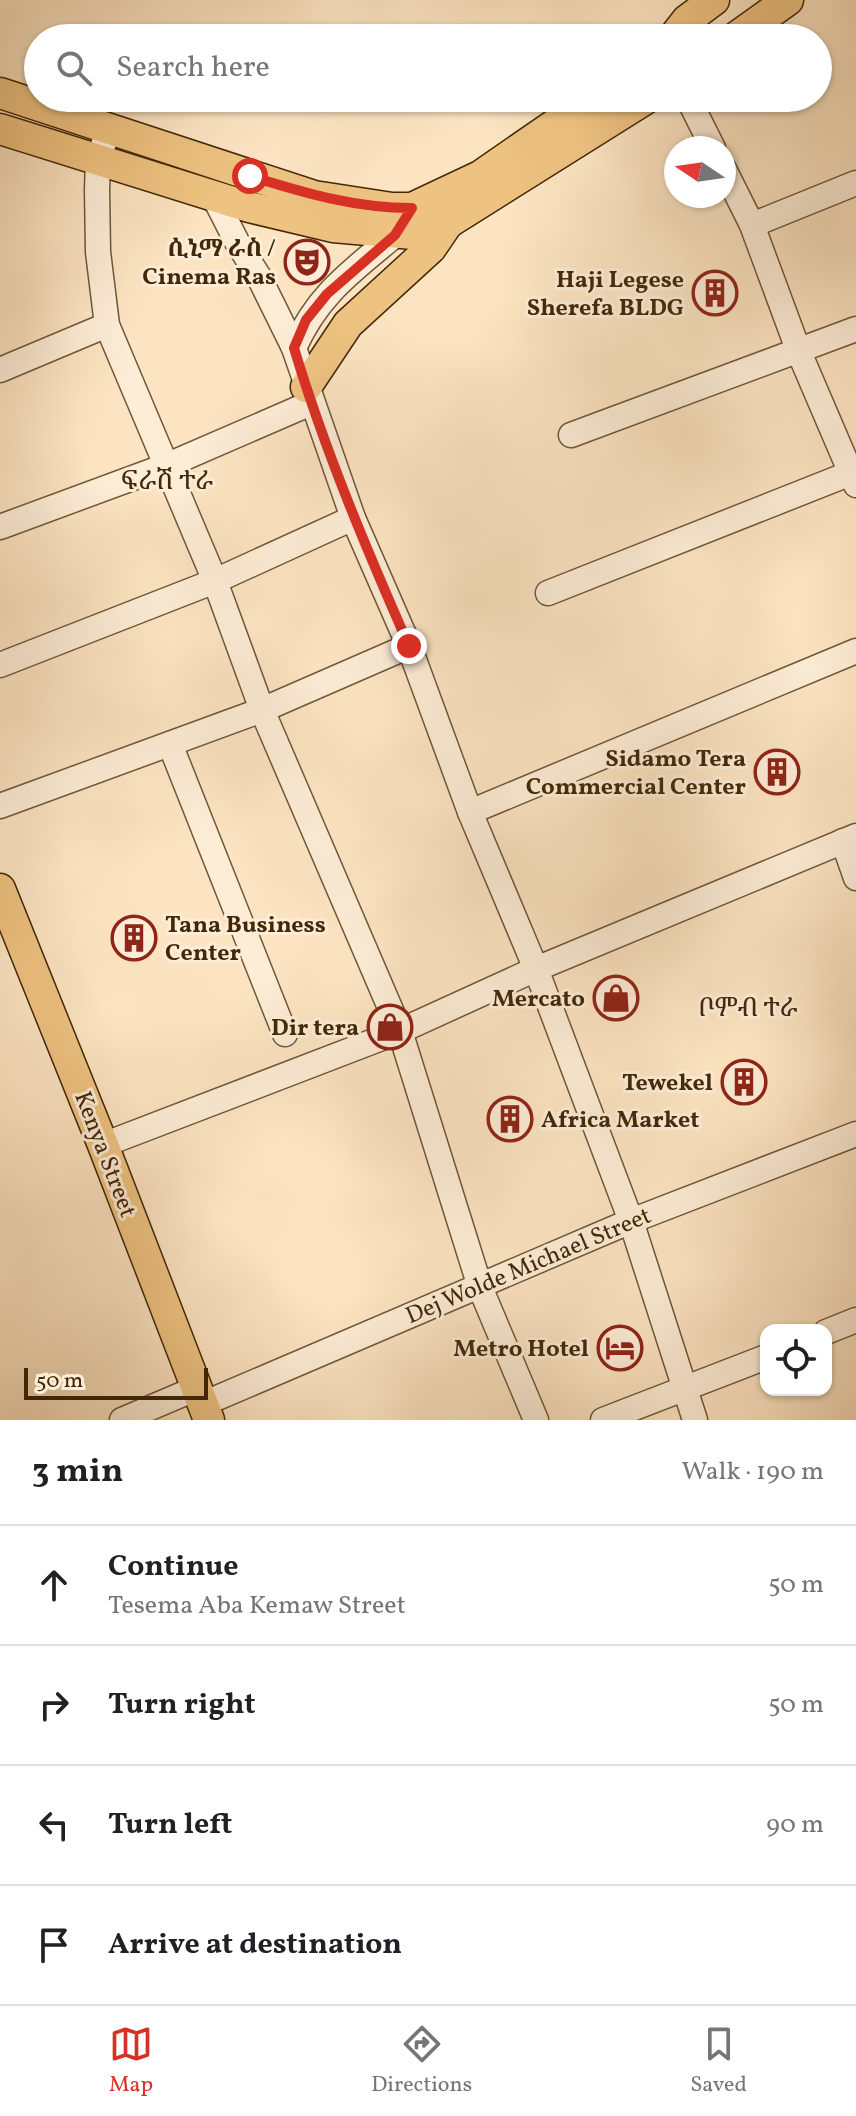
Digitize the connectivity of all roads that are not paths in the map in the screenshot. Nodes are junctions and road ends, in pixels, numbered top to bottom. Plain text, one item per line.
1 (714, 0) edge
2 (788, 0) edge
3 (684, 24) edge
4 (755, 24) edge
5 (0, 93) edge
6 (24, 101) edge
7 (59, 112) edge
8 (573, 112) edge
9 (625, 112) edge
10 (695, 112) edge
11 (109, 128) junction
12 (0, 129) edge
13 (707, 136) edge
14 (98, 160) junction
15 (856, 183) edge
16 (736, 193) edge
17 (213, 195) junction
18 (412, 208) junction
19 (448, 223) junction
20 (752, 225) junction
21 (395, 235) junction
22 (107, 325) junction
23 (856, 329) edge
24 (294, 348) junction
25 (799, 352) junction
26 (0, 370) edge
27 (309, 395) junction
28 (571, 435) dead end
29 (168, 465) junction
30 (854, 479) edge
31 (353, 518) junction
32 (0, 527) edge
33 (215, 581) junction
34 (548, 593) dead end
35 (409, 646) junction
36 (856, 651) edge
37 (0, 665) edge
38 (262, 710) junction
39 (170, 744) junction
40 (0, 806) edge
41 (470, 812) junction
42 (850, 838) edge
43 (856, 878) edge
44 (0, 889) edge
45 (536, 969) junction
46 (400, 1031) junction
47 (285, 1034) dead end
48 (856, 1134) edge
49 (103, 1145) junction
50 (631, 1221) junction
51 (480, 1287) junction
52 (856, 1320) edge
53 (832, 1330) edge
54 (760, 1359) edge
55 (684, 1391) junction
56 (203, 1404) edge
57 (122, 1420) edge
58 (536, 1420) edge
59 (603, 1420) edge
60 (695, 1420) edge

1 - 3 main road
2 - 4 main road
5 - 6 main road
7 - 11 main road
8 - 18 main road
9 - 19 main road
10 - 13 street
11 - 14 street
11 - 18 main road
12 - 14 main road
14 - 17 main road
14 - 22 street
15 - 20 street
16 - 20 street
17 - 21 main road
17 - 24 street
18 - 21 main road
19 - 21 main road
19 - 27 main road
20 - 25 street
21 - 24 street
22 - 26 street
22 - 29 street
23 - 25 street
24 - 27 street
25 - 28 street
25 - 30 street
27 - 29 street
27 - 31 street
29 - 32 street
29 - 33 street
30 - 34 street
31 - 33 street
31 - 35 street
33 - 37 street
33 - 38 street
35 - 38 street
35 - 41 street
36 - 41 street
38 - 39 street
38 - 46 street
39 - 40 street
39 - 47 street
41 - 45 street
42 - 43 street
42 - 45 street
44 - 49 main road, Kenya Street
45 - 46 street
45 - 50 street
46 - 49 street
46 - 51 street
48 - 50 street, Dej Wolde Michael Street
49 - 56 main road, Kenya Street
50 - 51 street, Dej Wolde Michael Street
50 - 55 street
51 - 56 street, Dej Wolde Michael Street
51 - 58 street
52 - 53 street
54 - 55 street
55 - 59 street
55 - 60 street
56 - 57 street, Dej Wolde Michael Street

